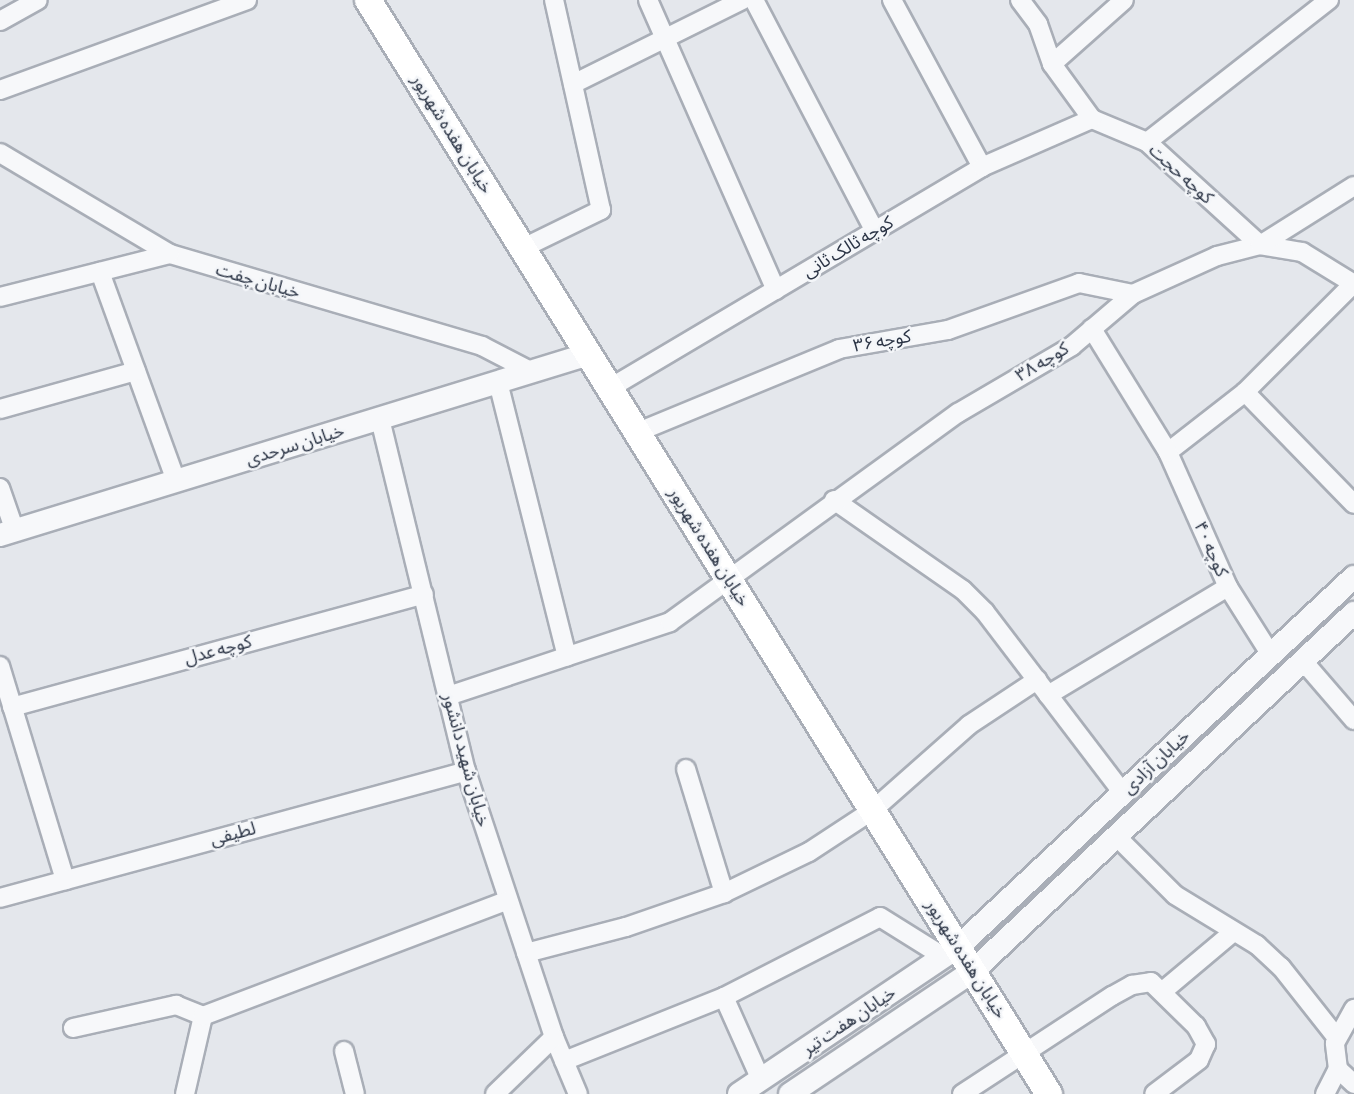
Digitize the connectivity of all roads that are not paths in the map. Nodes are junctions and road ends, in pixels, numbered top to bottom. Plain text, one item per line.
1 (38, 0) edge
2 (247, 0) edge
3 (368, 0) edge
4 (554, 0) edge
5 (648, 0) edge
6 (742, 0) edge
7 (754, 0) edge
8 (892, 0) edge
9 (1020, 0) edge
10 (1124, 0) edge
11 (1329, 0) edge
12 (0, 21) edge
13 (665, 39) junction
14 (1052, 64) junction
15 (573, 84) junction
16 (0, 90) edge
17 (1092, 120) junction
18 (1147, 142) junction
19 (0, 153) edge
20 (982, 167) junction
21 (1354, 186) edge
22 (875, 231) junction
23 (1260, 244) junction
24 (523, 248) junction
25 (170, 254) junction
26 (100, 272) junction
27 (1354, 284) edge
28 (776, 290) junction
29 (1133, 294) junction
30 (0, 297) edge
31 (1092, 329) junction
32 (589, 354) junction
33 (136, 371) junction
34 (532, 372) junction
35 (498, 382) junction
36 (610, 388) junction
37 (1245, 392) junction
38 (0, 409) edge
39 (380, 419) junction
40 (638, 432) junction
41 (1168, 452) junction
42 (176, 481) junction
43 (0, 488) edge
44 (834, 500) junction
45 (1354, 504) edge
46 (7, 533) edge
47 (728, 577) junction
48 (1354, 577) edge
49 (1228, 587) junction
50 (424, 594) junction
51 (1318, 610) junction
52 (1354, 613) edge
53 (1337, 629) junction
54 (1271, 655) junction
55 (567, 656) junction
56 (1303, 661) junction
57 (0, 666) edge
58 (1042, 687) junction
59 (448, 696) junction
60 (12, 707) junction
61 (1352, 712) edge
62 (686, 769) dead end
63 (466, 771) junction
64 (1123, 793) junction
65 (873, 810) junction
66 (1116, 836) junction
67 (64, 880) junction
68 (724, 893) junction
69 (0, 898) edge
70 (1011, 898) junction
71 (508, 900) junction
72 (1030, 917) junction
73 (1232, 933) junction
74 (951, 952) junction
75 (526, 953) junction
76 (972, 971) junction
77 (1163, 991) junction
78 (886, 995) junction
79 (724, 997) junction
80 (1354, 1009) edge
81 (203, 1017) junction
82 (902, 1018) junction
83 (73, 1028) dead end
84 (554, 1037) junction
85 (1337, 1038) junction
86 (344, 1051) dead end
87 (1025, 1056) junction
88 (564, 1061) junction
89 (1338, 1069) junction
90 (761, 1080) junction
91 (1354, 1084) edge
92 (1156, 1093) edge
93 (185, 1094) edge
94 (355, 1094) edge
95 (495, 1094) edge
96 (578, 1094) edge
97 (739, 1094) edge
98 (790, 1094) edge
99 (962, 1094) edge
100 (1049, 1094) edge
101 (1325, 1094) edge

1 - 12 street
2 - 16 street
3 - 24 main road, خیابان هفده شهریور
4 - 15 street
5 - 13 street
6 - 13 street
7 - 22 street
8 - 20 street
9 - 14 street
10 - 14 street
11 - 18 street
13 - 15 street
13 - 28 street
14 - 17 street
15 - 24 street
17 - 18 street, کوچه حجت
17 - 20 street, کوچه ثالک ثانی
18 - 23 street, کوچه حجت
19 - 25 street, خیابان چفت
20 - 22 street, کوچه ثالک ثانی
21 - 23 street
22 - 28 street, کوچه ثالک ثانی
23 - 27 street
23 - 29 street, کوچه ۳۸
24 - 32 main road, خیابان هفده شهریور
25 - 26 street
25 - 34 street, خیابان چفت
26 - 30 street
26 - 33 street
27 - 37 street
28 - 36 street, کوچه ثالک ثانی
29 - 31 street, کوچه ۳۸
29 - 40 street, کوچه ۳۶
31 - 41 street, کوچه ۴۰
31 - 44 street, کوچه ۳۸
32 - 34 street, خیابان سرحدی
32 - 36 main road, خیابان هفده شهریور
33 - 38 street
33 - 42 street
34 - 35 street, خیابان سرحدی
35 - 39 street, خیابان سرحدی
35 - 55 street
36 - 40 main road, خیابان هفده شهریور
37 - 41 street
37 - 45 street
39 - 42 street, خیابان سرحدی
39 - 50 street, خیابان شهید دانشور
40 - 47 main road, خیابان هفده شهریور
41 - 49 street, کوچه ۴۰
42 - 46 street, خیابان سرحدی
43 - 46 street
44 - 47 street, کوچه ۳۸
44 - 58 street
47 - 55 street, کوچه ۳۸
47 - 65 main road, خیابان هفده شهریور
48 - 51 street, خیابان آزادی
49 - 54 street
49 - 58 street, کوچه ۴۰
50 - 59 street, خیابان شهید دانشور
50 - 60 street, کوچه عدل
51 - 53 street
51 - 54 street, خیابان آزادی
52 - 53 street, خیابان آزادی
53 - 56 street, خیابان آزادی
54 - 64 street, خیابان آزادی
55 - 59 street, کوچه ۳۸
56 - 61 street
56 - 66 street, خیابان آزادی
57 - 60 street
58 - 64 street
58 - 65 street, کوچه ۴۰
59 - 63 street, خیابان شهید دانشور
60 - 67 street
62 - 68 street
63 - 67 street, لطیفی
63 - 71 street, خیابان شهید دانشور
64 - 70 street, خیابان آزادی
65 - 68 street, کوچه ۴۰
65 - 74 main road, خیابان هفده شهریور
66 - 72 street, خیابان آزادی
66 - 73 street
67 - 69 street, لطیفی
68 - 75 street, کوچه ۴۰
70 - 72 street
70 - 74 street, خیابان آزادی
71 - 75 street, خیابان شهید دانشور
71 - 81 street
72 - 76 street, خیابان آزادی
73 - 77 street
73 - 85 street
74 - 76 main road, خیابان هفده شهریور
74 - 78 street, خیابان هفت تیر
74 - 79 street
75 - 84 street, خیابان شهید دانشور
76 - 82 street, خیابان هفت تیر
76 - 87 main road, خیابان هفده شهریور
77 - 87 street
77 - 92 street
78 - 82 street
78 - 90 street, خیابان هفت تیر
79 - 88 street
79 - 90 street
80 - 85 street
81 - 83 street
81 - 93 street
82 - 98 street, خیابان هفت تیر
84 - 88 street, خیابان شهید دانشور
84 - 95 street
85 - 89 street
86 - 94 street
87 - 99 street
87 - 100 main road, خیابان هفده شهریور
88 - 96 street, خیابان شهید دانشور
89 - 91 street
89 - 101 street
90 - 97 street, خیابان هفت تیر

